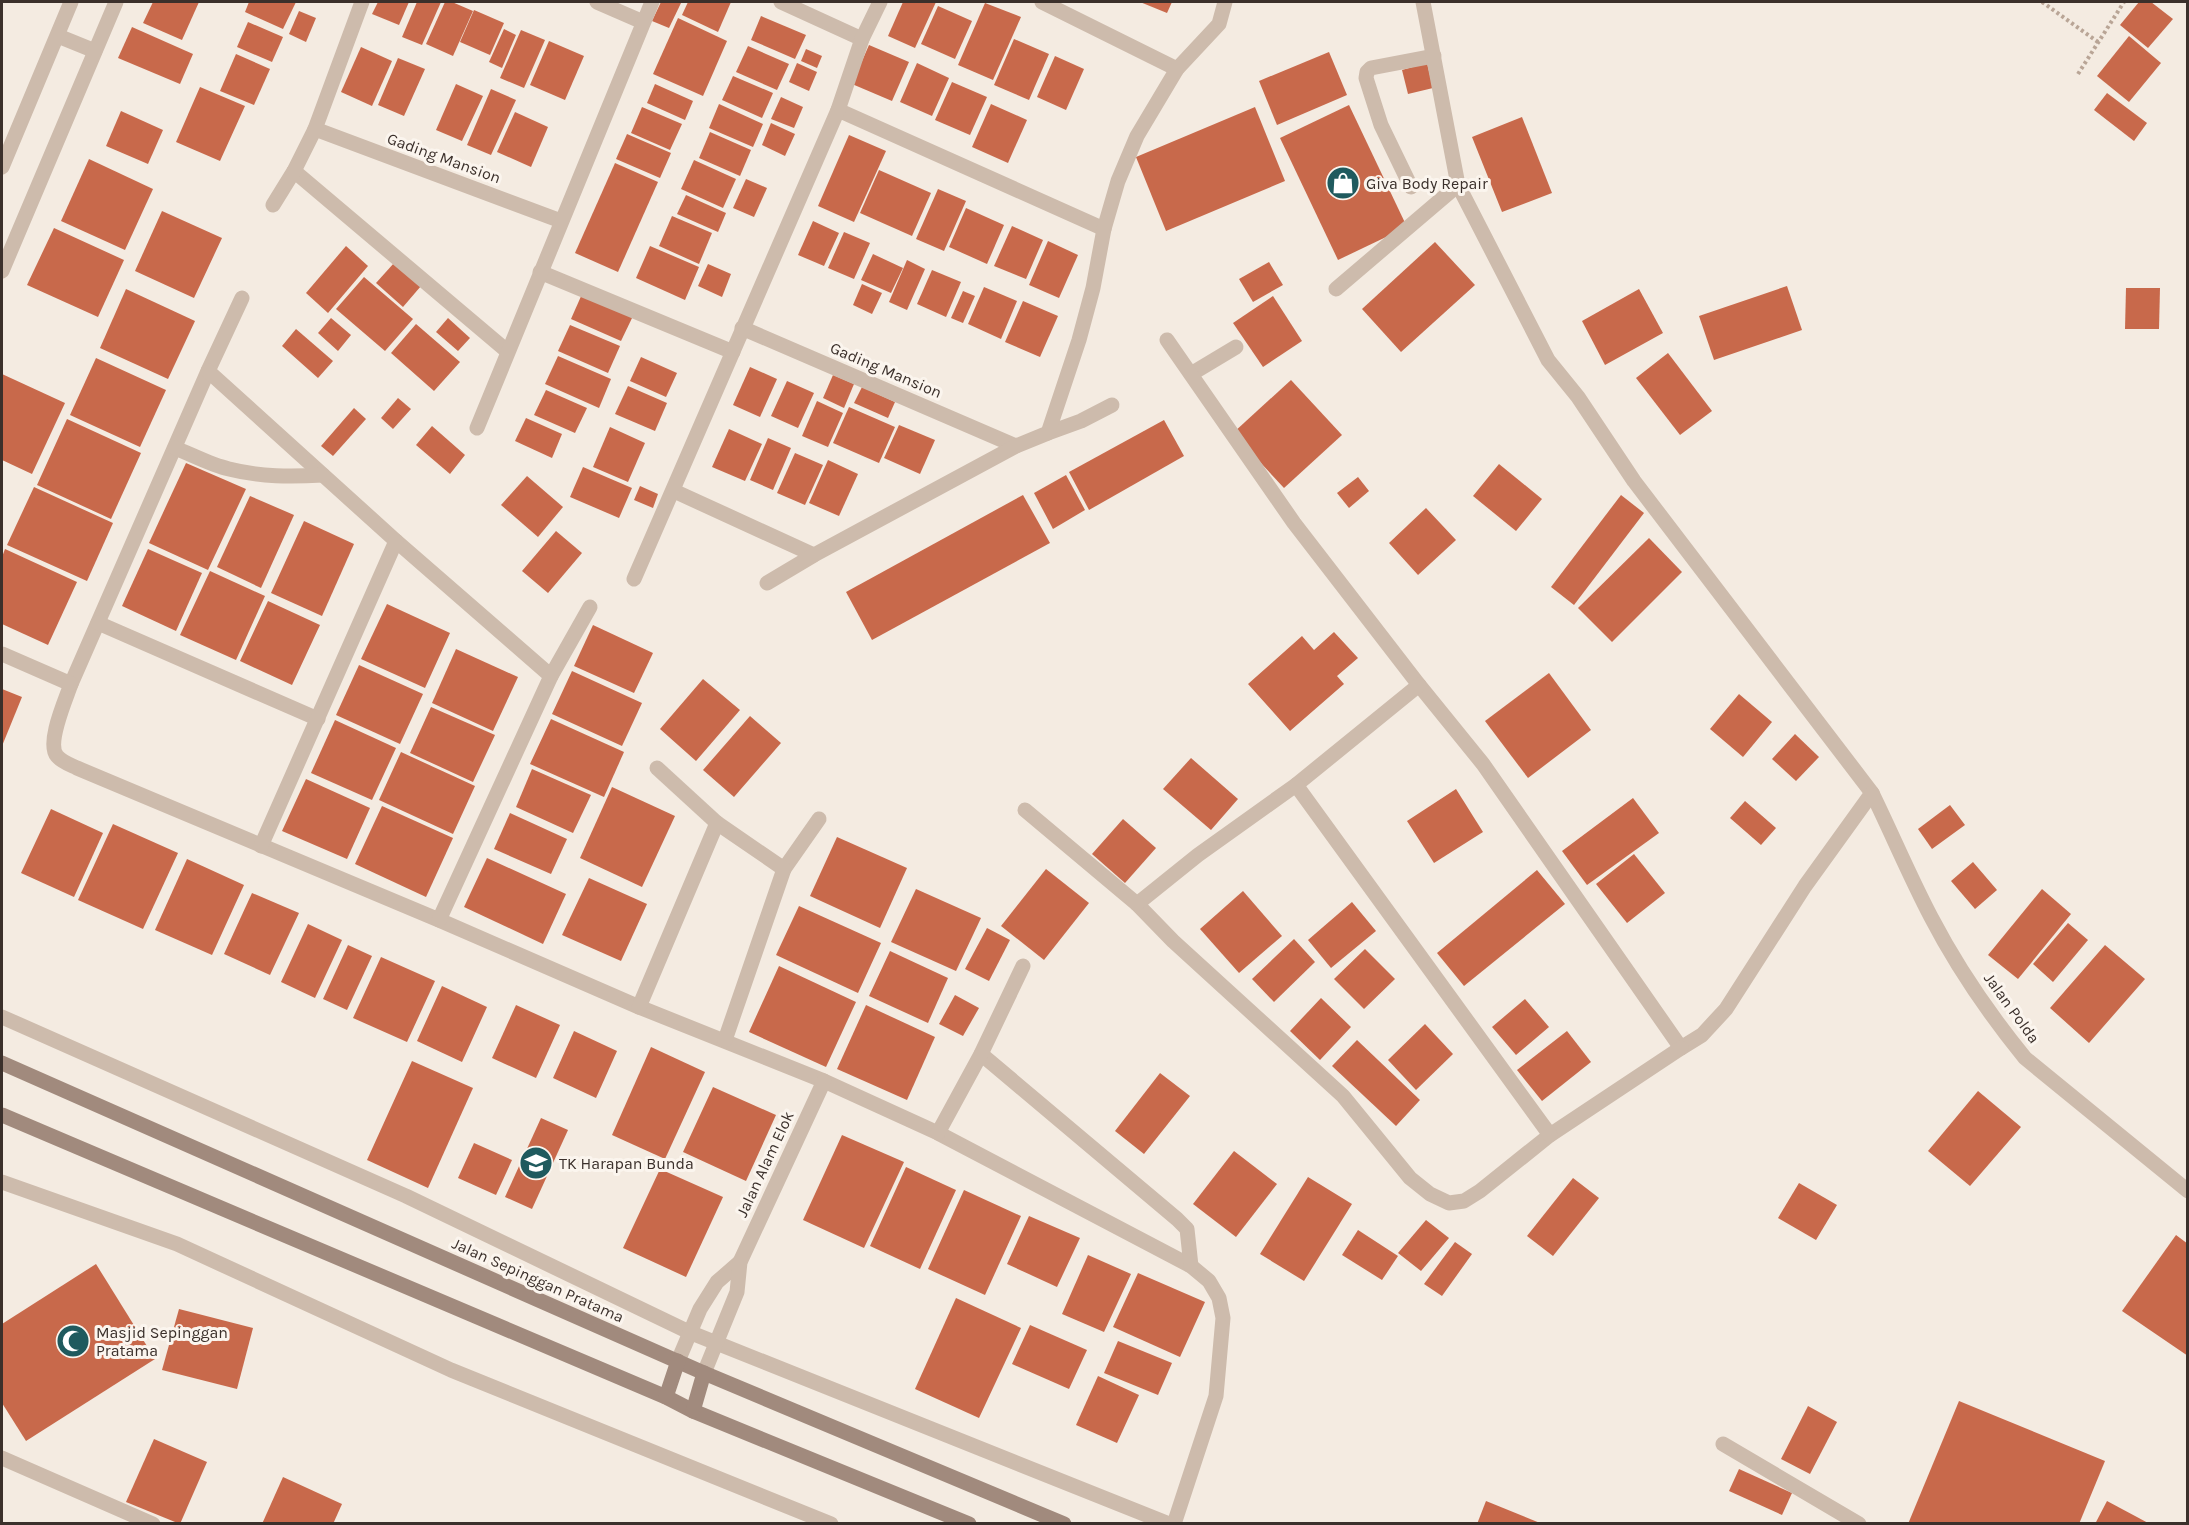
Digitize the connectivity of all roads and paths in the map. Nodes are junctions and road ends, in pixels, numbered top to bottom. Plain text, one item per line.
1 (71, 2) edge
2 (116, 2) edge
3 (362, 2) edge
4 (597, 2) edge
5 (652, 2) edge
6 (781, 2) edge
7 (880, 2) edge
8 (1042, 2) edge
9 (1225, 2) edge
10 (1423, 2) edge
11 (2042, 2) edge
12 (2124, 2) edge
13 (642, 22) junction
14 (58, 36) junction
15 (862, 39) junction
16 (2098, 42) junction
17 (95, 51) junction
18 (1434, 56) junction
19 (1177, 69) junction
20 (2078, 74) dead end
21 (838, 110) junction
22 (315, 129) junction
23 (2, 166) edge
24 (294, 171) junction
25 (1458, 185) junction
26 (1411, 187) dead end
27 (273, 205) dead end
28 (561, 221) junction
29 (1104, 229) junction
30 (2, 271) edge
31 (540, 272) junction
32 (1335, 289) dead end
33 (242, 298) dead end
34 (742, 328) junction
35 (1167, 340) dead end
36 (1236, 347) dead end
37 (507, 351) junction
38 (733, 352) junction
39 (208, 370) junction
40 (1191, 374) junction
41 (1112, 405) dead end
42 (477, 428) dead end
43 (1048, 433) junction
44 (1016, 446) junction
45 (176, 448) junction
46 (323, 475) junction
47 (674, 491) junction
48 (396, 541) junction
49 (814, 555) junction
50 (634, 579) dead end
51 (767, 584) dead end
52 (590, 607) dead end
53 (98, 623) junction
54 (2, 654) edge
55 (551, 676) junction
56 (71, 684) junction
57 (1419, 685) junction
58 (318, 719) junction
59 (657, 768) dead end
60 (1296, 785) junction
61 (1872, 793) junction
62 (1025, 810) dead end
63 (819, 819) dead end
64 (717, 823) junction
65 (261, 846) junction
66 (784, 869) junction
67 (1137, 904) junction
68 (439, 920) junction
69 (1023, 966) dead end
70 (639, 1007) junction
71 (2, 1017) edge
72 (725, 1040) junction
73 (1681, 1048) junction
74 (981, 1054) junction
75 (2, 1063) edge
76 (824, 1081) junction
77 (2, 1115) edge
78 (938, 1133) junction
79 (1550, 1135) junction
80 (2, 1182) edge
81 (2187, 1191) edge
82 (740, 1262) junction
83 (1191, 1266) junction
84 (689, 1332) junction
85 (718, 1344) junction
86 (678, 1361) junction
87 (704, 1373) junction
88 (666, 1397) junction
89 (693, 1411) junction
90 (1723, 1444) dead end
91 (2, 1458) edge
92 (952, 1520) edge
93 (153, 1524) edge
94 (831, 1524) edge
95 (969, 1524) edge
96 (1064, 1524) edge
97 (1169, 1524) edge
98 (1174, 1524) edge
99 (1859, 1524) edge

1 - 14 street
2 - 17 street
3 - 22 street
4 - 13 street
5 - 13 street
6 - 15 street
7 - 15 street
8 - 19 street
9 - 19 street
10 - 18 street, Jalan Polda
11 - 16 path
12 - 16 path
13 - 28 street
14 - 17 street
14 - 23 street
15 - 21 street
16 - 20 path
17 - 30 street
18 - 25 street, Jalan Polda
18 - 26 street
19 - 29 street
21 - 29 street
21 - 34 street
22 - 24 street
22 - 28 street, Gading Mansion
24 - 27 street
24 - 37 street
25 - 32 street
25 - 61 street, Jalan Polda
28 - 31 street
29 - 43 street
31 - 37 street
31 - 38 street
33 - 39 street
34 - 38 street
34 - 44 street, Gading Mansion
35 - 40 street
36 - 40 street
37 - 42 street
38 - 47 street
39 - 45 street
39 - 46 street
40 - 57 street
41 - 43 street
43 - 44 street
44 - 49 street
45 - 46 street
45 - 53 street
46 - 48 street
47 - 49 street
47 - 50 street
48 - 55 street
48 - 58 street
49 - 51 street
52 - 55 street
53 - 56 street
53 - 58 street
54 - 56 street
55 - 68 street
56 - 65 street
57 - 60 street
57 - 73 street
58 - 65 street
59 - 64 street
60 - 67 street
60 - 79 street
61 - 73 street
61 - 81 street, Jalan Polda
62 - 67 street
63 - 66 street
64 - 66 street
64 - 70 street
65 - 68 street
66 - 72 street
67 - 79 street
68 - 70 street
69 - 74 street
70 - 72 street
71 - 84 street
72 - 76 street
73 - 79 street
74 - 78 street
74 - 83 street
75 - 86 street, Jalan Sepinggan Pratama
76 - 78 street
76 - 82 street, Jalan Alam Elok
77 - 88 street
78 - 83 street
80 - 94 street
82 - 84 street
82 - 85 street
83 - 98 street
84 - 85 street
84 - 86 street
85 - 87 street
85 - 97 street
86 - 87 street, Jalan Sepinggan Pratama
86 - 88 street
87 - 89 street
87 - 96 street, Jalan Sepinggan Pratama
88 - 89 street
89 - 92 street
90 - 99 street
91 - 93 street
92 - 95 street

